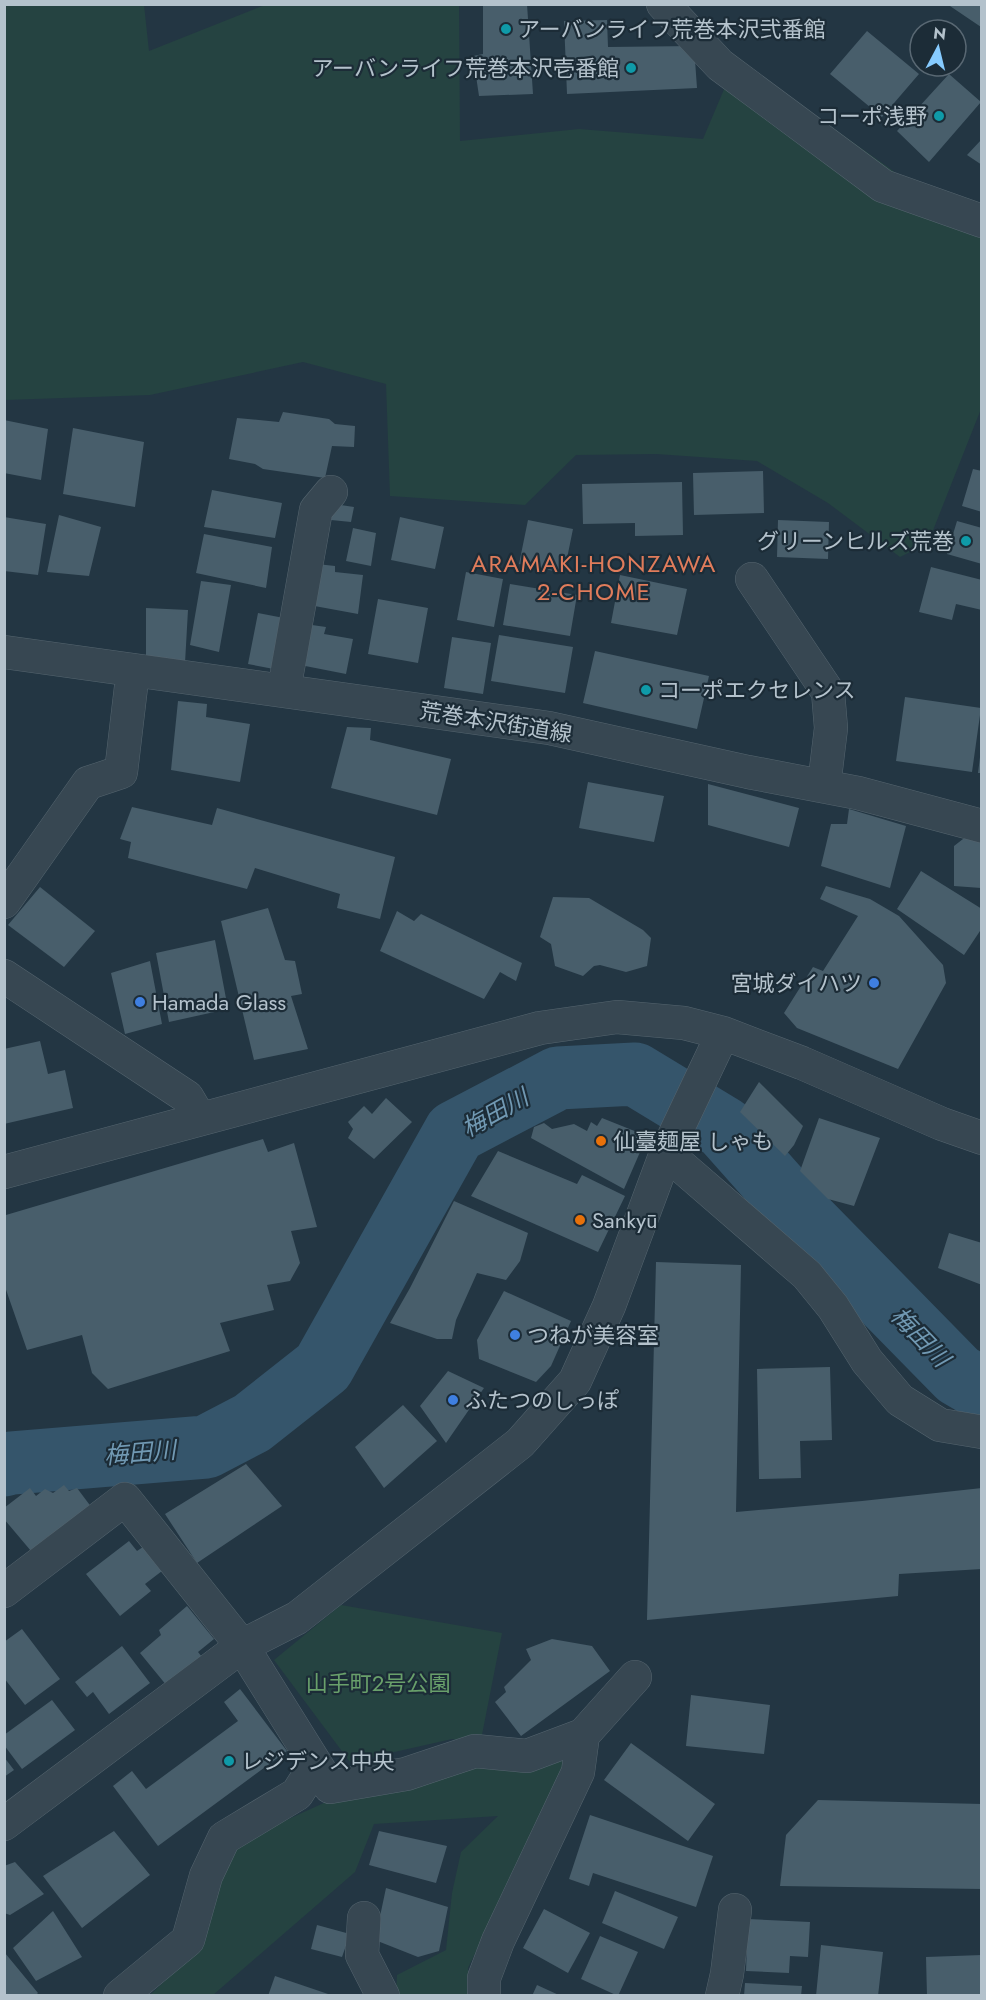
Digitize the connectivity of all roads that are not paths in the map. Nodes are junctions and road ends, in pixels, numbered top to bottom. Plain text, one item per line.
1 (663, 4) edge
2 (981, 221) edge
3 (331, 492) dead end
4 (752, 579) dead end
5 (4, 652) edge
6 (133, 670) junction
7 (284, 690) junction
8 (824, 786) junction
9 (981, 826) edge
10 (4, 902) edge
11 (4, 976) edge
12 (723, 1033) junction
13 (200, 1119) junction
14 (981, 1138) edge
15 (667, 1152) junction
16 (4, 1172) edge
17 (981, 1432) edge
18 (4, 1591) edge
19 (242, 1646) junction
20 (636, 1677) dead end
21 (583, 1735) junction
22 (316, 1764) junction
23 (4, 1824) edge
24 (735, 1910) dead end
25 (364, 1918) dead end
26 (120, 1995) edge
27 (382, 1995) edge
28 (483, 1995) edge
29 (722, 1995) edge

1 - 2 street
3 - 7 street
4 - 8 street
5 - 6 street, 荒巻本沢街道線
6 - 7 street, 荒巻本沢街道線
6 - 10 street
7 - 8 street, 荒巻本沢街道線
8 - 9 street, 荒巻本沢街道線
11 - 13 street
12 - 13 street
12 - 14 street
12 - 15 street
13 - 16 street
15 - 17 street
15 - 19 street
18 - 19 street
19 - 22 street
19 - 23 street
20 - 21 street
21 - 22 street
21 - 28 street
22 - 26 street
24 - 29 street
25 - 27 street

